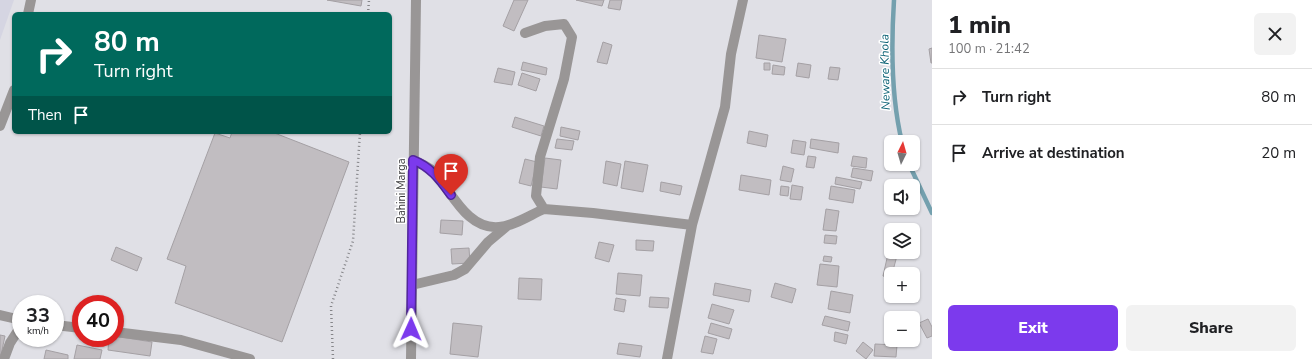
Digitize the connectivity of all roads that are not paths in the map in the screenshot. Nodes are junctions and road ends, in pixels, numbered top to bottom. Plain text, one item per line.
1 (31, 0) edge
2 (416, 0) edge
3 (743, 0) edge
4 (28, 12) edge
5 (525, 33) dead end
6 (12, 95) edge
7 (0, 126) edge
8 (413, 160) junction
9 (544, 209) junction
10 (508, 225) junction
11 (692, 225) junction
12 (412, 284) junction
13 (0, 315) edge
14 (12, 318) edge
15 (124, 333) edge
16 (12, 340) edge
17 (4, 359) edge
18 (250, 359) edge
19 (411, 359) edge
20 (666, 359) edge

1 - 4 street
2 - 8 street, Bahini Marga
3 - 11 street
5 - 9 street
6 - 7 street
8 - 10 street
8 - 12 street, Bahini Marga
9 - 10 street
9 - 11 street
10 - 12 street
11 - 20 street
12 - 19 street, Bahini Marga
13 - 14 street
15 - 18 street
16 - 17 street

